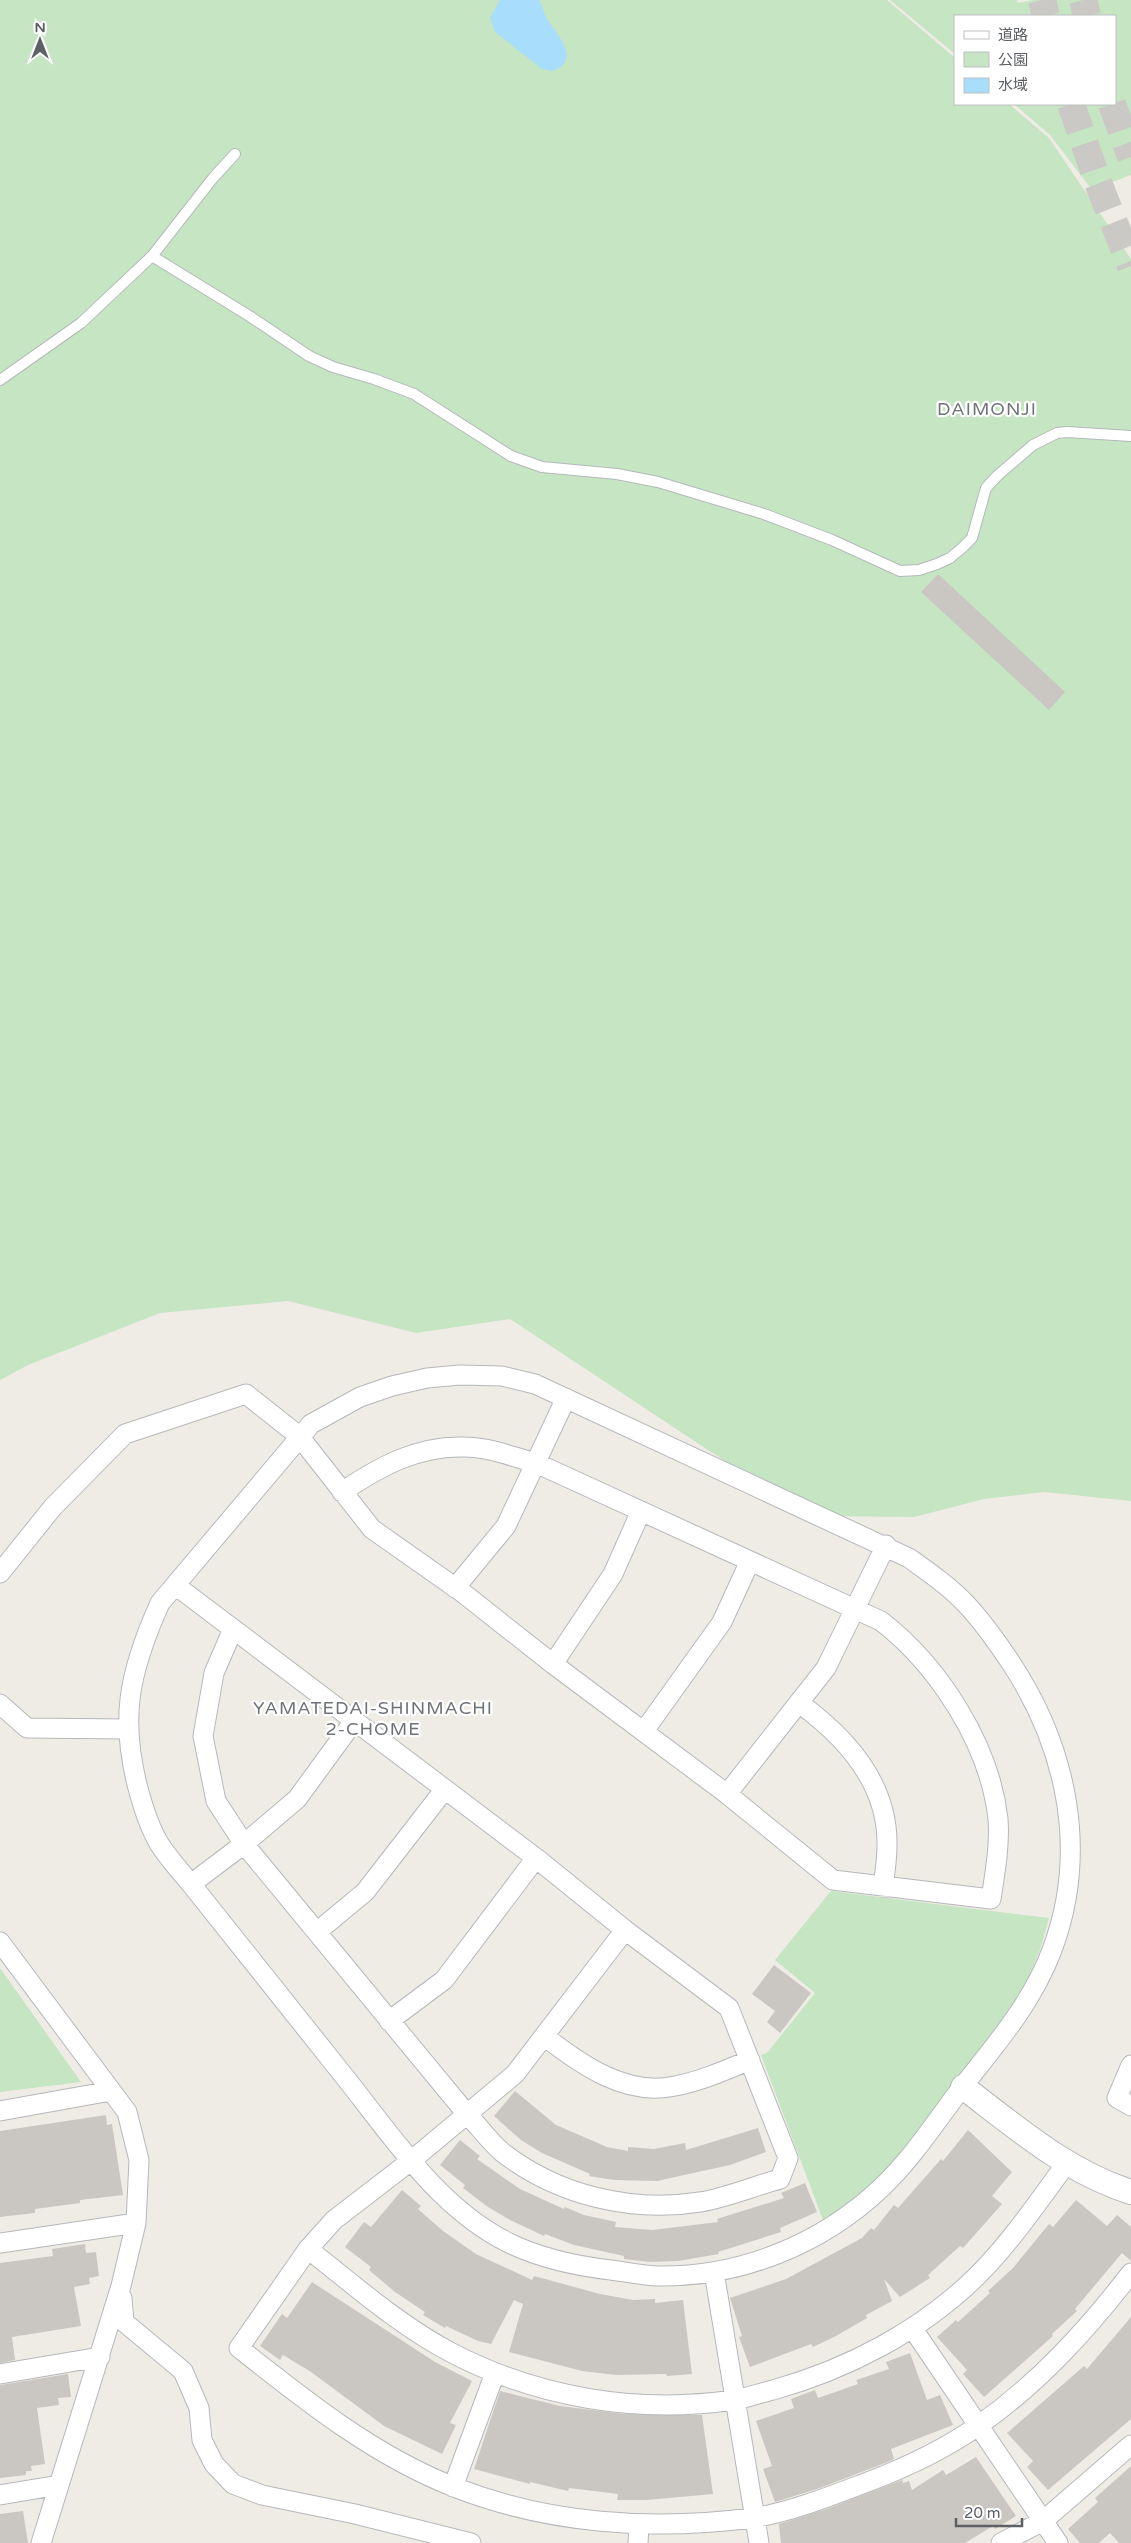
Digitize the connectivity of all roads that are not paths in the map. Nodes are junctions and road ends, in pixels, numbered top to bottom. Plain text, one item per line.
1 (235, 154) dead end
2 (152, 256) junction
3 (0, 380) edge
4 (1131, 436) edge
5 (566, 1398) junction
6 (299, 1436) junction
7 (536, 1463) junction
8 (342, 1492) junction
9 (641, 1511) junction
10 (886, 1545) junction
11 (750, 1561) junction
12 (0, 1574) edge
13 (175, 1585) junction
14 (455, 1588) junction
15 (855, 1608) junction
16 (233, 1629) junction
17 (553, 1664) junction
18 (800, 1703) junction
19 (0, 1704) edge
20 (354, 1721) junction
21 (127, 1729) junction
22 (644, 1731) junction
23 (445, 1789) junction
24 (727, 1794) junction
25 (244, 1844) junction
26 (536, 1858) junction
27 (191, 1884) junction
28 (883, 1887) junction
29 (625, 1930) junction
30 (318, 1931) junction
31 (0, 1942) edge
32 (390, 2021) junction
33 (544, 2036) junction
34 (750, 2060) junction
35 (1131, 2066) edge
36 (963, 2087) junction
37 (111, 2091) junction
38 (1131, 2106) edge
39 (0, 2111) edge
40 (466, 2113) junction
41 (412, 2160) junction
42 (1066, 2164) junction
43 (1131, 2192) edge
44 (136, 2223) junction
45 (0, 2243) edge
46 (308, 2249) junction
47 (714, 2272) junction
48 (1131, 2273) edge
49 (121, 2286) junction
50 (913, 2329) junction
51 (100, 2357) junction
52 (495, 2373) junction
53 (0, 2374) edge
54 (735, 2400) junction
55 (978, 2426) junction
56 (1131, 2445) edge
57 (59, 2485) junction
58 (453, 2487) junction
59 (0, 2495) edge
60 (754, 2518) junction
61 (1042, 2521) junction
62 (639, 2534) edge
63 (42, 2543) edge
64 (471, 2543) edge
65 (759, 2543) edge
66 (1001, 2543) edge
67 (1058, 2543) edge

1 - 2 lane
2 - 3 lane
2 - 4 lane
5 - 6 street
5 - 7 street
5 - 10 street
6 - 8 street
6 - 12 street
6 - 13 street
7 - 8 street
7 - 9 street
7 - 14 street
8 - 14 street
9 - 11 street
9 - 17 street
10 - 15 street
10 - 36 street
11 - 15 street
11 - 22 street
13 - 16 street
13 - 21 street
14 - 17 street
15 - 18 street
15 - 28 street
16 - 20 street
16 - 25 street
17 - 22 street
18 - 24 street
18 - 28 street
19 - 21 street
20 - 23 street
20 - 25 street
21 - 27 street
22 - 24 street
23 - 26 street
23 - 30 street
24 - 28 street
25 - 27 street
25 - 30 street
26 - 29 street
26 - 32 street
27 - 41 street
29 - 33 street
29 - 34 street
30 - 32 street
31 - 37 street
32 - 40 street
33 - 34 street
33 - 40 street
34 - 40 street
35 - 38 street
36 - 42 street
36 - 47 street
37 - 39 street
37 - 44 street
40 - 41 street
41 - 46 street
41 - 47 street
42 - 43 street
42 - 50 street
44 - 45 street
44 - 49 street
46 - 52 street
46 - 58 street
47 - 54 street
48 - 55 street
49 - 51 street
49 - 64 street
50 - 54 street
50 - 55 street
51 - 53 street
51 - 57 street
52 - 54 street
52 - 58 street
54 - 60 street
55 - 60 street
55 - 61 street
56 - 61 street
57 - 59 street
57 - 63 street
58 - 62 street
60 - 62 street
60 - 65 street
61 - 66 street
61 - 67 street

